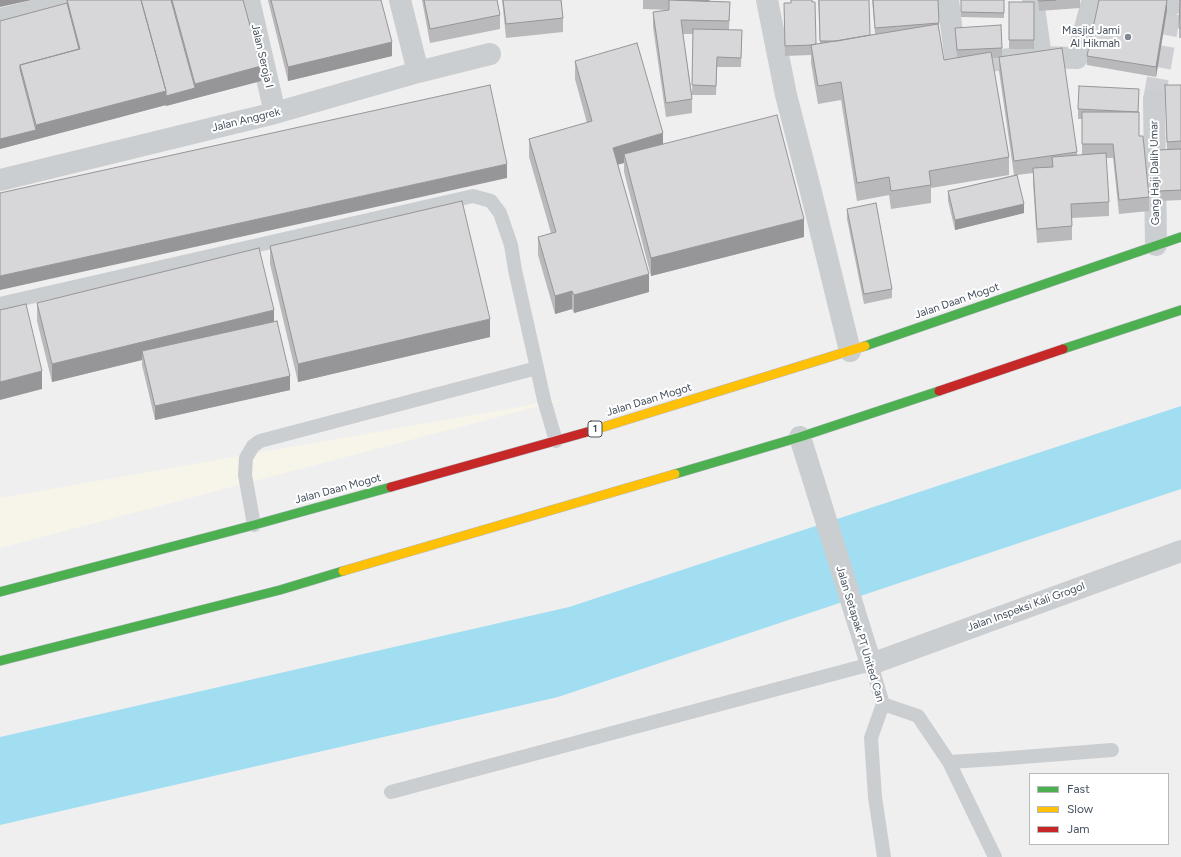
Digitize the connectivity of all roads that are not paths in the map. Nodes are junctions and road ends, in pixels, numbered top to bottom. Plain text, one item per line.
1 (81, 0) edge
2 (249, 0) edge
3 (400, 0) edge
4 (948, 0) edge
5 (1033, 0) edge
6 (1117, 0) edge
7 (791, 3) edge
8 (768, 4) edge
9 (0, 19) edge
10 (490, 54) dead end
11 (1041, 57) junction
12 (418, 72) junction
13 (1154, 100) tunnel mouth
14 (275, 113) junction
15 (0, 180) edge
16 (1181, 237) edge
17 (1156, 246) junction
18 (0, 304) edge
19 (1181, 310) edge
20 (850, 351) junction
21 (537, 368) junction
22 (556, 441) junction
23 (803, 447) junction
24 (254, 525) junction
25 (1181, 551) edge
26 (0, 592) edge
27 (869, 659) junction
28 (0, 660) edge
29 (883, 704) junction
30 (1112, 750) dead end
31 (949, 762) junction
32 (391, 792) dead end
33 (884, 857) edge
34 (995, 857) edge

1 - 9 street
2 - 14 street, Jalan Seroja I
3 - 12 street
4 - 11 street
5 - 11 street
6 - 11 street
7 - 8 street
8 - 20 street
10 - 12 street, Jalan Anggrek
12 - 14 street, Jalan Anggrek
13 - 17 street, Gang Haji Dalih Umar
14 - 15 street, Jalan Anggrek
16 - 17 highway, Jalan Daan Mogot / 1
17 - 20 highway, Jalan Daan Mogot / 1
18 - 21 lane
19 - 23 highway
20 - 22 highway, Jalan Daan Mogot / 1
21 - 22 lane
21 - 24 lane
22 - 24 highway, Jalan Daan Mogot / 1
23 - 27 street, Jalan Setapak PT United Can
23 - 28 highway
24 - 26 highway, Jalan Daan Mogot / 1
25 - 27 street, Jalan Inspeksi Kali Grogol
27 - 29 lane, Jalan Setapak PT United Can
27 - 32 lane
29 - 31 lane
29 - 33 lane, Jalan Setapak PT United Can
30 - 31 lane
31 - 34 lane

